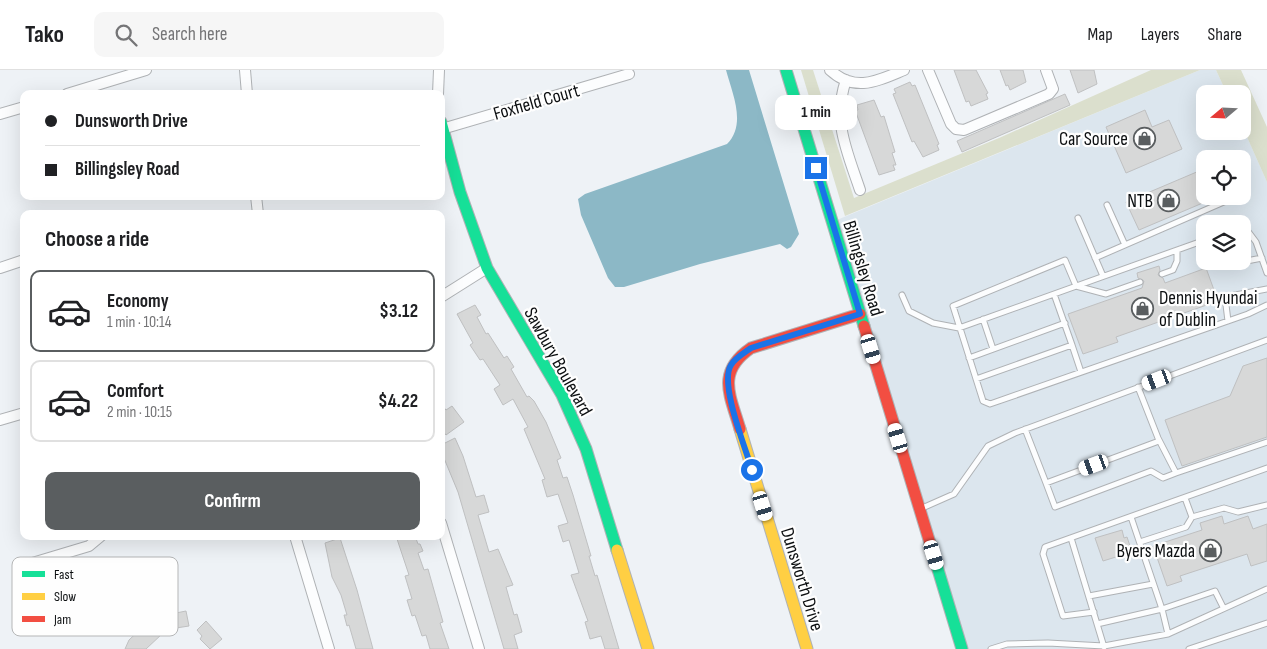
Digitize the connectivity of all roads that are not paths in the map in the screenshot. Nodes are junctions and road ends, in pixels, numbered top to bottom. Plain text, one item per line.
1 (146, 70) edge
2 (245, 70) edge
3 (438, 70) edge
4 (786, 70) edge
5 (830, 70) edge
6 (904, 70) edge
7 (928, 70) edge
8 (1046, 70) edge
9 (629, 74) dead end
10 (109, 75) edge
11 (846, 80) junction
12 (76, 90) edge
13 (247, 90) edge
14 (438, 90) edge
15 (20, 108) edge
16 (0, 114) edge
17 (445, 124) edge
18 (445, 136) edge
19 (860, 190) dead end
20 (1107, 205) dead end
21 (1217, 205) edge
22 (1078, 218) dead end
23 (1251, 235) edge
24 (1196, 243) edge
25 (1125, 245) junction
26 (1177, 250) junction
27 (1095, 258) junction
28 (1262, 258) junction
29 (1251, 260) edge
30 (20, 261) edge
31 (0, 268) edge
32 (487, 268) junction
33 (1267, 273) edge
34 (1162, 274) dead end
35 (1103, 276) junction
36 (1140, 282) dead end
37 (1076, 286) junction
38 (1267, 289) edge
39 (445, 294) edge
40 (1054, 294) junction
41 (902, 295) dead end
42 (1267, 305) edge
43 (860, 314) junction
44 (983, 319) junction
45 (1228, 321) junction
46 (1065, 323) junction
47 (959, 328) junction
48 (1267, 340) edge
49 (1072, 345) junction
50 (993, 349) junction
51 (969, 358) junction
52 (1081, 372) junction
53 (976, 379) junction
54 (1138, 387) junction
55 (20, 414) edge
56 (0, 420) edge
57 (1025, 429) junction
58 (1159, 442) junction
59 (1267, 442) edge
60 (1267, 468) edge
61 (1176, 473) junction
62 (1046, 483) junction
63 (1185, 498) junction
64 (1267, 505) edge
65 (920, 509) junction
66 (1131, 517) junction
67 (1192, 517) junction
68 (445, 536) edge
69 (1071, 538) junction
70 (96, 540) edge
71 (297, 540) edge
72 (1140, 542) junction
73 (51, 557) edge
74 (1153, 584) junction
75 (1267, 589) edge
76 (1089, 596) junction
77 (1223, 607) junction
78 (1162, 609) junction
79 (1094, 612) junction
80 (1267, 623) edge
81 (1097, 624) junction
82 (1168, 634) junction
83 (1104, 648) edge
84 (329, 649) edge
85 (479, 649) edge
86 (648, 649) edge
87 (806, 649) edge
88 (962, 649) edge
89 (991, 649) edge
90 (1189, 649) edge

1 - 10 street
2 - 13 street
3 - 14 street
4 - 43 street, Billingsley Road
5 - 11 street
6 - 11 street
7 - 8 street
9 - 17 street, Foxfield Court
10 - 12 street
11 - 19 street
15 - 16 street
18 - 32 street, Sawbury Boulevard
20 - 25 lane
21 - 25 lane
22 - 27 lane
23 - 28 lane
24 - 26 lane
25 - 27 lane
26 - 34 lane
26 - 35 lane
27 - 35 lane
28 - 29 lane
28 - 33 lane
30 - 31 street
32 - 39 street
32 - 86 street, Sawbury Boulevard
35 - 37 lane
36 - 37 lane
37 - 40 lane
37 - 47 lane
38 - 45 lane
40 - 44 lane
40 - 46 lane
41 - 47 lane
42 - 45 lane
43 - 65 street, Billingsley Road
43 - 87 street, Dunsworth Drive
44 - 47 lane
44 - 50 lane
45 - 52 lane
46 - 49 lane
46 - 50 lane
47 - 51 lane
48 - 54 lane
49 - 52 lane
49 - 53 lane
50 - 51 lane
51 - 53 lane
52 - 53 lane
54 - 57 lane
54 - 58 lane
55 - 56 street
57 - 62 lane
57 - 65 lane
58 - 61 lane
58 - 62 lane
59 - 61 lane
60 - 63 lane
61 - 62 lane
63 - 66 lane
63 - 67 lane
64 - 67 lane
65 - 88 street, Billingsley Road
66 - 69 lane
66 - 72 lane
67 - 72 lane
68 - 85 street
69 - 76 lane
69 - 79 lane
70 - 73 street
71 - 84 street
72 - 74 lane
74 - 76 lane
74 - 78 lane
75 - 77 lane
76 - 79 lane
77 - 78 lane
77 - 82 lane
78 - 81 lane
78 - 82 lane
79 - 81 lane
80 - 90 lane
81 - 83 lane
82 - 83 lane
83 - 89 lane

